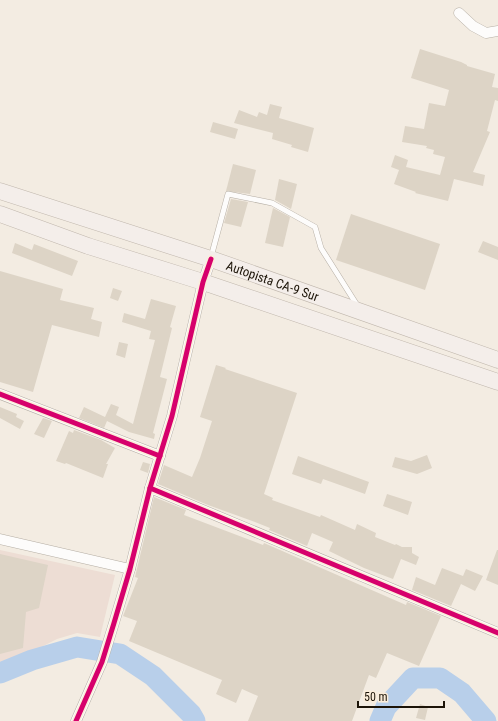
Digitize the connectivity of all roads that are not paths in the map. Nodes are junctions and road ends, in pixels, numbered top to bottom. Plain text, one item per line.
1 (460, 14) dead end
2 (498, 32) edge
3 (0, 191) edge
4 (0, 214) edge
5 (210, 259) junction
6 (203, 282) junction
7 (360, 311) junction
8 (498, 360) edge
9 (498, 382) edge
10 (0, 394) edge
11 (160, 456) junction
12 (150, 488) junction
13 (0, 539) edge
14 (130, 569) junction
15 (498, 633) edge
16 (76, 721) edge

1 - 2 street
3 - 5 highway, Autopista CA-9 Sur
4 - 6 highway, Autopista CA-9 Sur
5 - 6 street
5 - 7 highway, Autopista CA-9 Sur
5 - 7 lane
6 - 9 highway, Autopista CA-9 Sur
6 - 11 street
7 - 8 highway, Autopista CA-9 Sur
10 - 11 street
11 - 12 street
12 - 14 street
12 - 15 street
13 - 14 street
14 - 16 street

